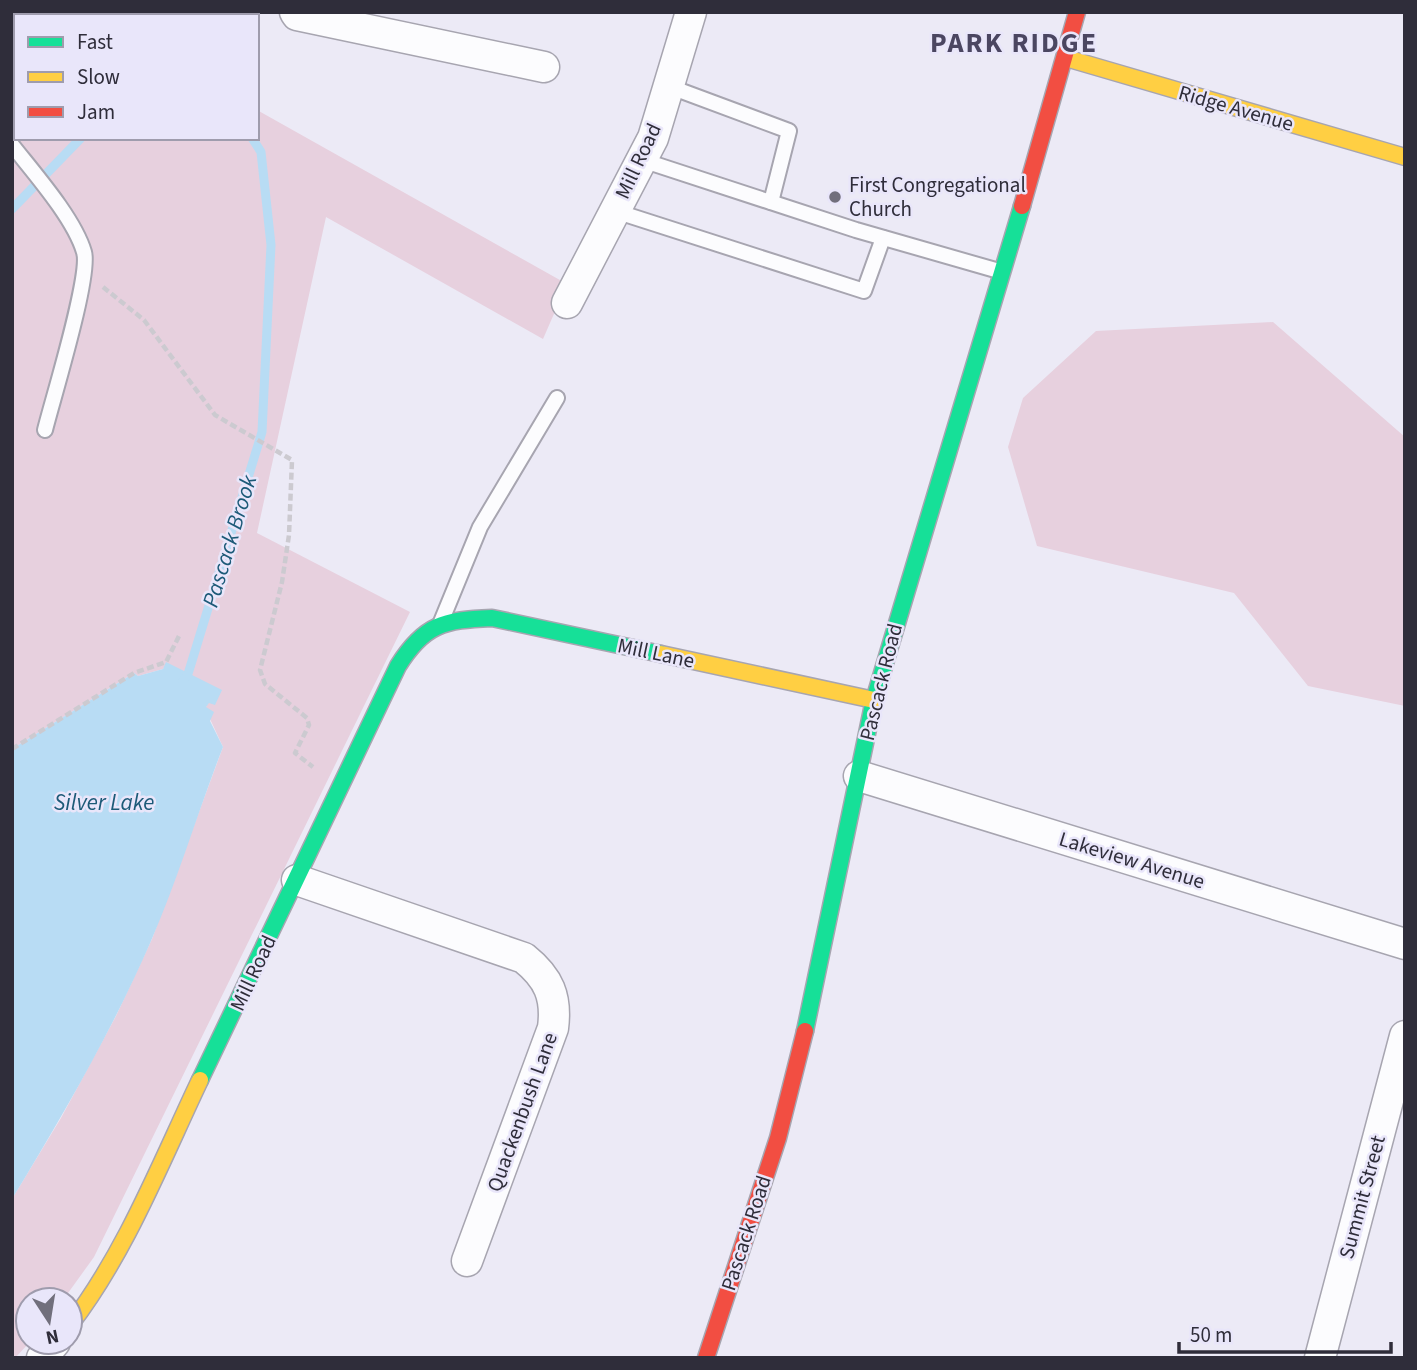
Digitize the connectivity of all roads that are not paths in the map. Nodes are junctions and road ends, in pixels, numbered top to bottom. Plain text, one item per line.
1 (691, 12) edge
2 (1077, 12) edge
3 (296, 14) edge
4 (1066, 58) junction
5 (544, 66) dead end
6 (668, 86) junction
7 (12, 145) edge
8 (1405, 157) edge
9 (642, 160) junction
10 (771, 202) junction
11 (615, 211) junction
12 (883, 238) junction
13 (1000, 272) junction
14 (567, 303) dead end
15 (557, 398) dead end
16 (45, 429) dead end
17 (439, 626) junction
18 (874, 700) junction
19 (859, 776) junction
20 (298, 880) junction
21 (1405, 944) edge
22 (1405, 1036) edge
23 (467, 1261) dead end
24 (84, 1307) edge
25 (706, 1358) edge
26 (1320, 1358) edge

1 - 6 street, Mill Road
2 - 4 street, Pascack Road
3 - 5 street
4 - 8 street, Ridge Avenue
4 - 13 street, Pascack Road
6 - 9 street, Mill Road
6 - 10 lane
7 - 16 lane
9 - 10 lane
9 - 11 street, Mill Road
10 - 12 lane
11 - 12 lane
11 - 14 street, Mill Road
12 - 13 lane
13 - 18 street, Pascack Road
15 - 17 lane
17 - 18 street, Mill Lane
17 - 20 street, Mill Road
18 - 19 street, Pascack Road
19 - 21 street, Lakeview Avenue
19 - 25 street, Pascack Road
20 - 23 street, Quackenbush Lane
20 - 24 street, Mill Road
22 - 26 street, Summit Street

